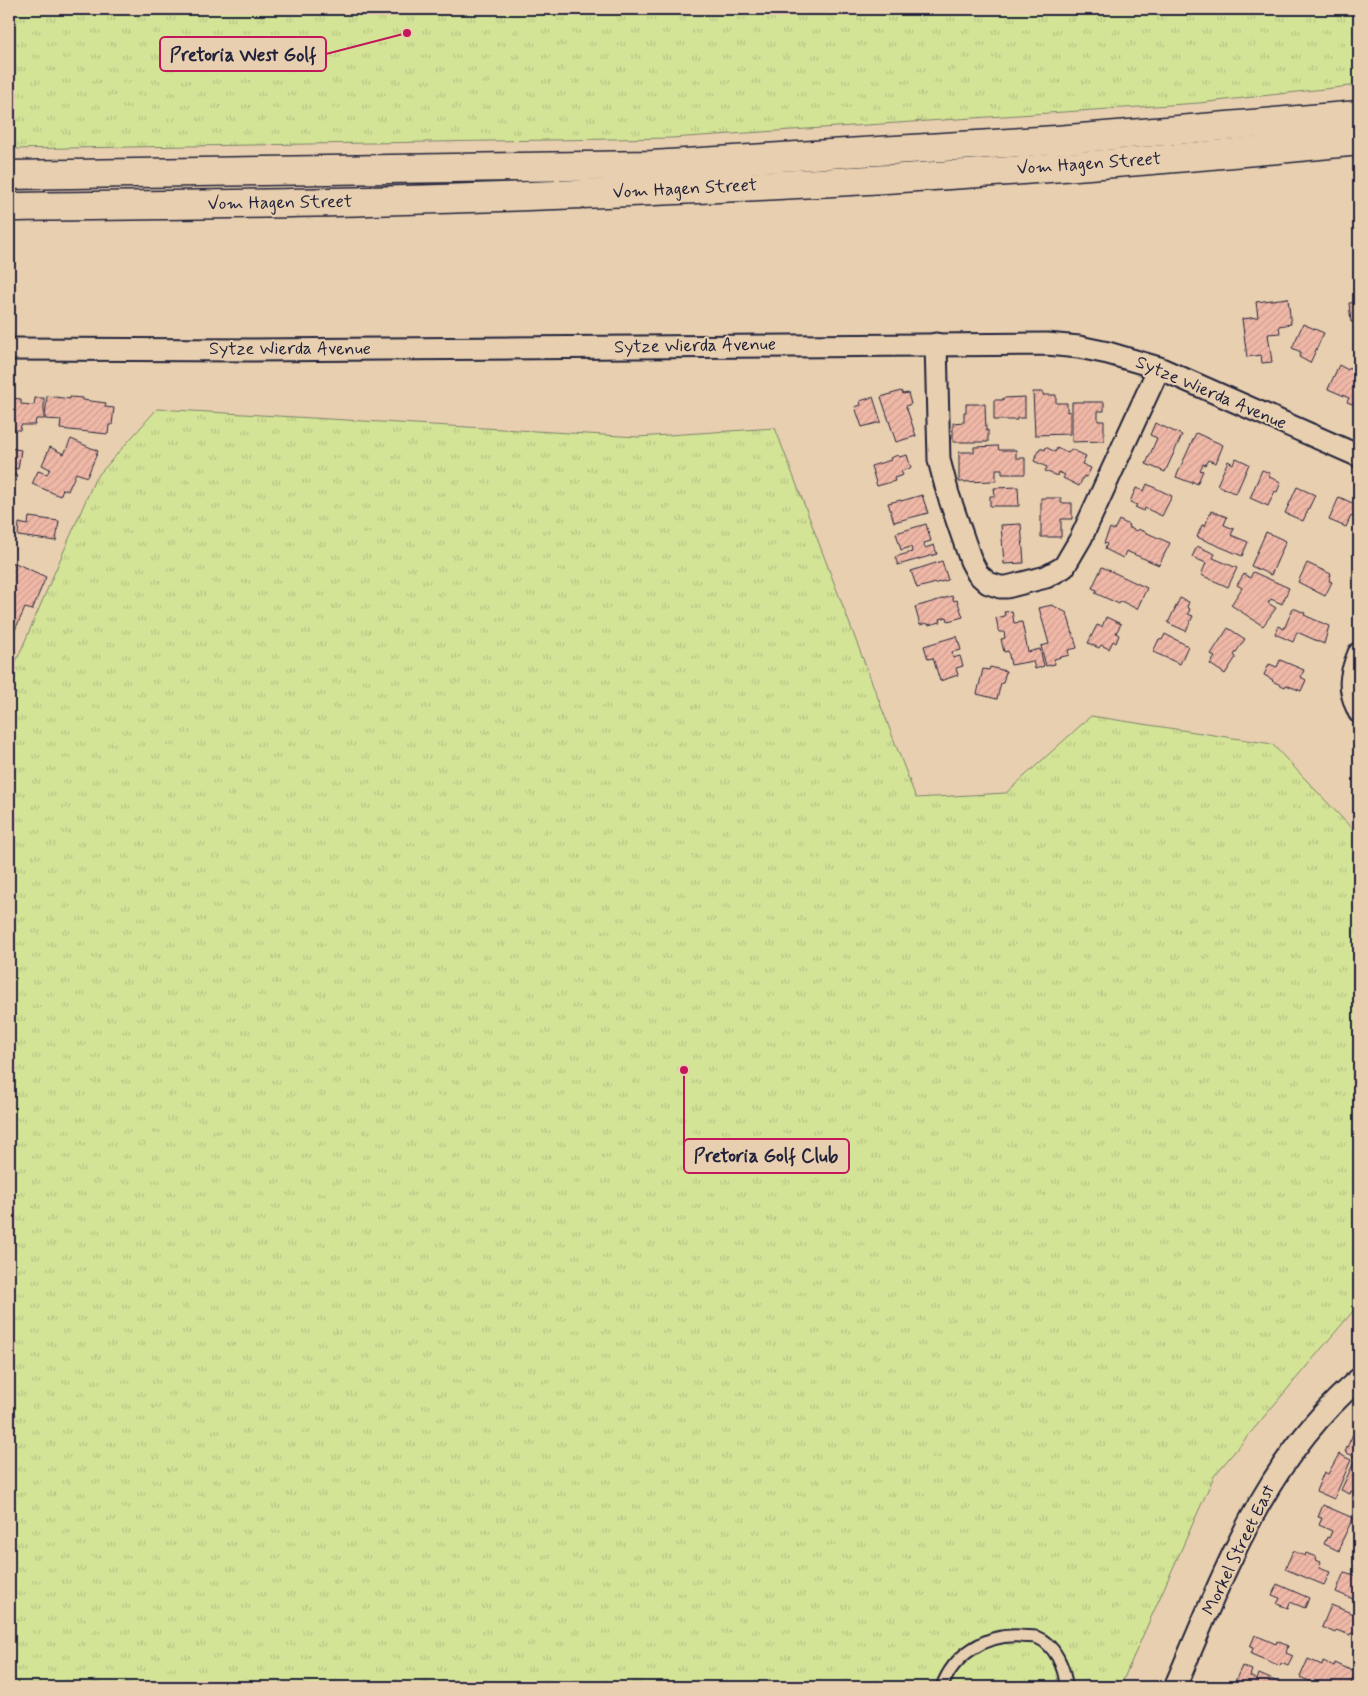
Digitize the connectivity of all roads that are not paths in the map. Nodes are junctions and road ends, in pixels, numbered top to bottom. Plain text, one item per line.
1 (1359, 115) edge
2 (1359, 142) edge
3 (9, 175) edge
4 (9, 207) edge
5 (936, 344) junction
6 (9, 349) edge
7 (1159, 368) junction
8 (1359, 456) edge
9 (1359, 653) edge
10 (1359, 712) edge
11 (1359, 1379) edge
12 (942, 1687) edge
13 (1066, 1687) edge
14 (1175, 1687) edge

1 - 3 main road, Vom Hagen Street
2 - 4 main road, Vom Hagen Street
5 - 6 street, Sytze Wierda Avenue
5 - 7 street, Sytze Wierda Avenue
5 - 7 street
7 - 8 street, Sytze Wierda Avenue
9 - 10 street
11 - 14 street, Morkel Street East
12 - 13 lane

